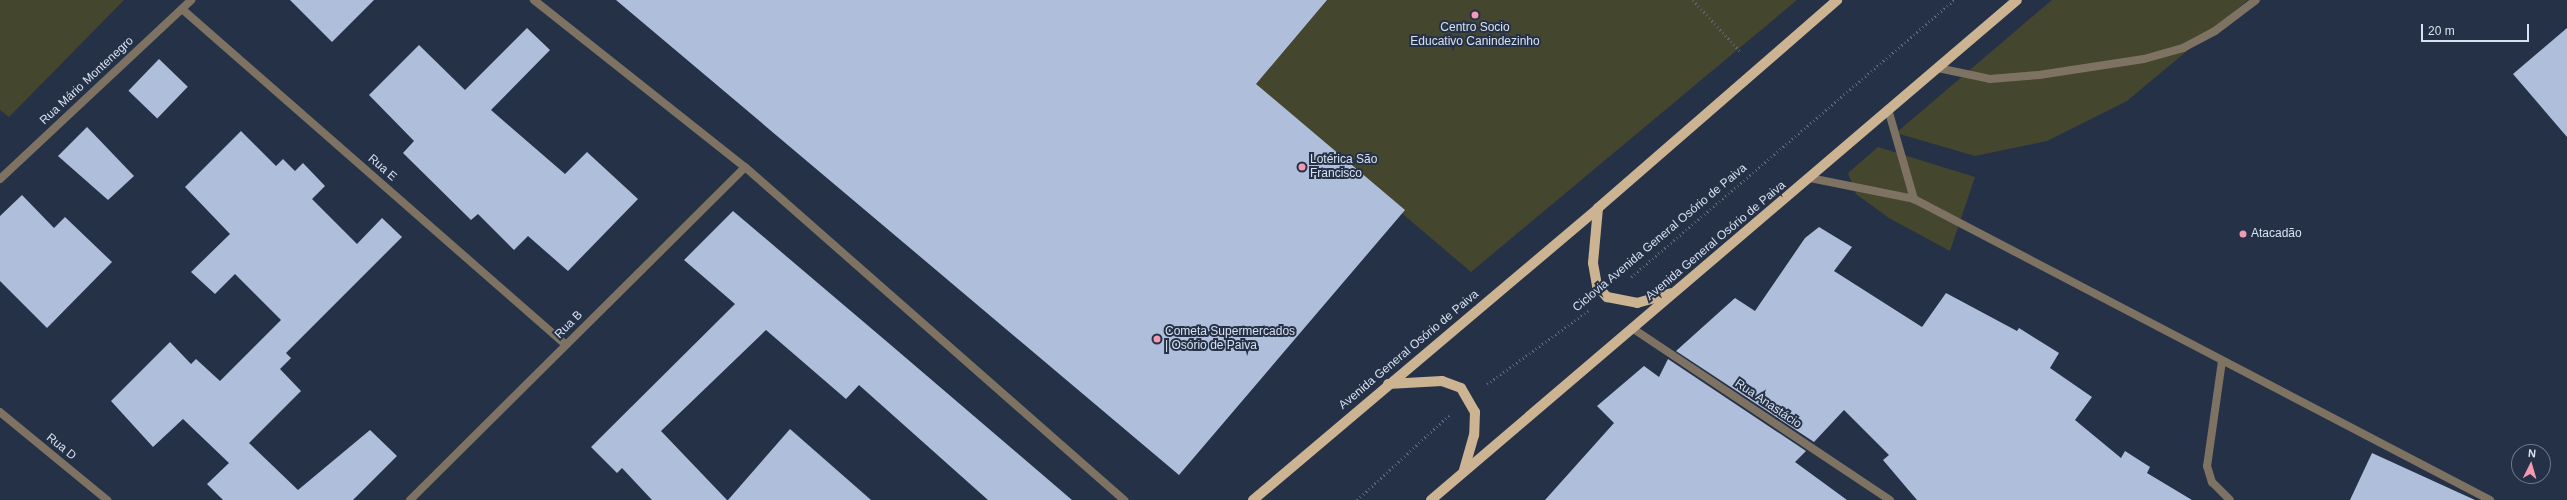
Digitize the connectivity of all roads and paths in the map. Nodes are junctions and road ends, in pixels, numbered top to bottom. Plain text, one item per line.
1 (191, 0) edge
2 (534, 0) edge
3 (1694, 0) edge
4 (1837, 0) edge
5 (1954, 0) edge
6 (2017, 0) edge
7 (2256, 0) edge
8 (182, 9) junction
9 (1938, 68) junction
10 (1757, 69) junction
11 (1888, 109) junction
12 (745, 167) junction
13 (1810, 178) junction
14 (0, 179) edge
15 (1914, 199) junction
16 (1598, 208) junction
17 (1675, 291) junction
18 (1607, 297) junction
19 (1632, 328) junction
20 (566, 346) junction
21 (2222, 361) junction
22 (1388, 384) junction
23 (1468, 398) junction
24 (0, 412) edge
25 (1464, 471) junction
26 (107, 500) edge
27 (410, 500) edge
28 (1124, 500) edge
29 (1253, 500) edge
30 (1357, 500) edge
31 (1431, 500) edge
32 (1890, 500) edge
33 (2230, 500) edge
34 (2490, 500) edge

1 - 8 street, Rua Mário Montenegro
2 - 12 street
3 - 10 path
4 - 10 main road, Avenida General Osório de Paiva
5 - 18 path, Ciclovia Avenida General Osório de Paiva
6 - 9 main road, Avenida General Osório de Paiva
7 - 9 street
8 - 14 street, Rua Mário Montenegro
8 - 20 street, Rua E
9 - 11 main road, Avenida General Osório de Paiva
10 - 16 main road, Avenida General Osório de Paiva
11 - 13 main road, Avenida General Osório de Paiva
11 - 15 street
12 - 20 street, Rua B
12 - 28 street
13 - 15 street
13 - 17 main road, Avenida General Osório de Paiva
15 - 21 street
16 - 18 main road
16 - 22 main road, Avenida General Osório de Paiva
17 - 18 main road
17 - 19 main road, Avenida General Osório de Paiva
18 - 23 path, Ciclovia Avenida General Osório de Paiva
19 - 25 main road, Avenida General Osório de Paiva
19 - 32 street, Rua Anastácio
20 - 27 street, Rua B
21 - 33 street
21 - 34 street
22 - 23 main road
22 - 29 main road, Avenida General Osório de Paiva
23 - 25 main road
23 - 30 path, Ciclovia Avenida General Osório de Paiva
24 - 26 street, Rua D
25 - 31 main road, Avenida General Osório de Paiva

